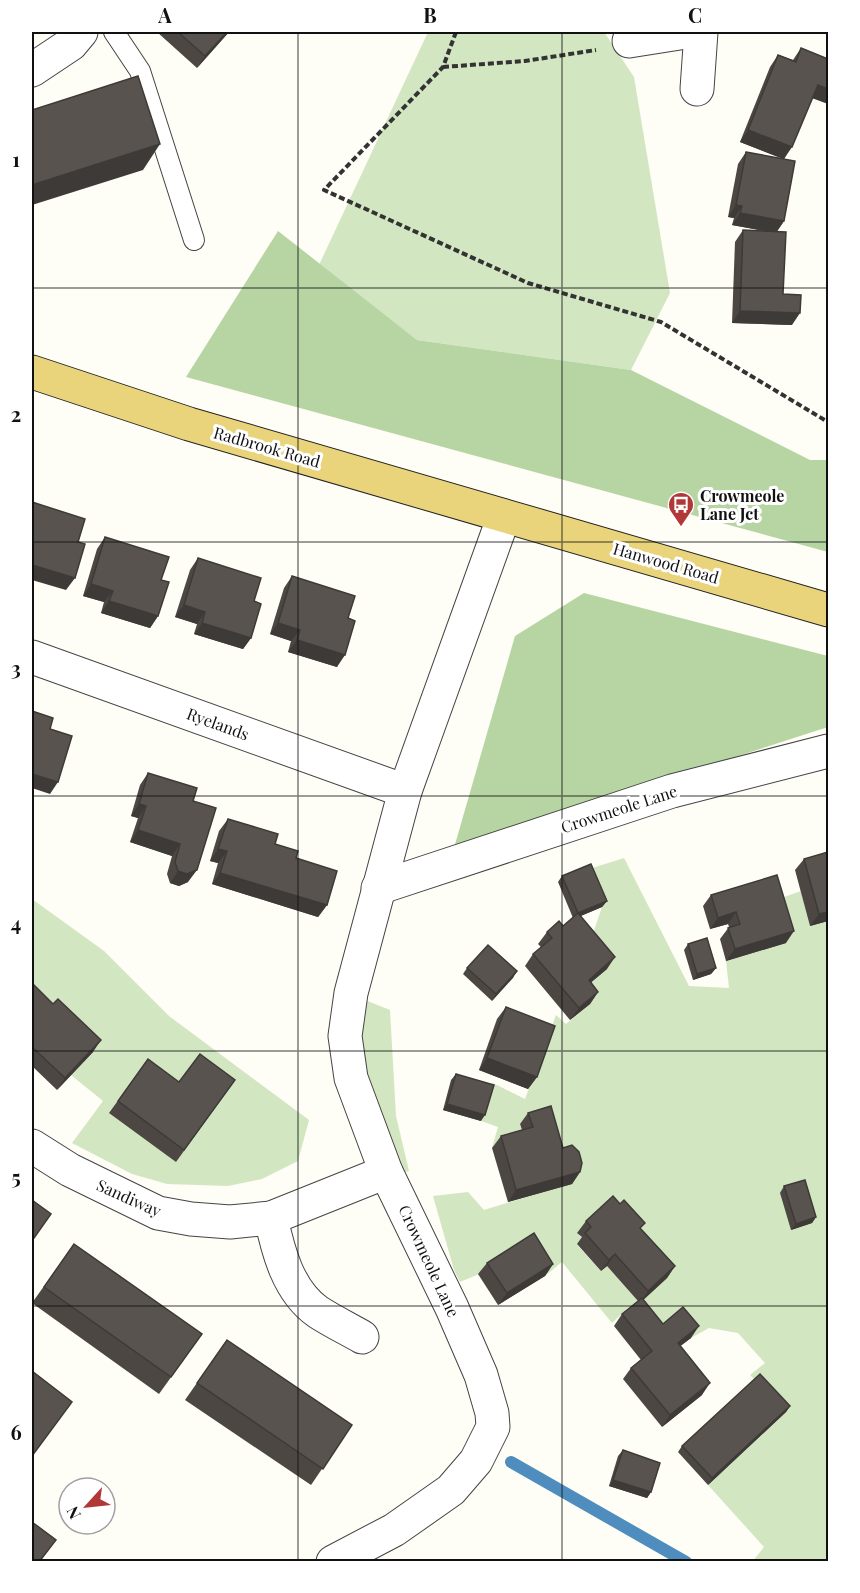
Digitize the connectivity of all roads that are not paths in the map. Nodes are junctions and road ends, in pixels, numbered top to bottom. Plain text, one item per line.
1 (81, 32) edge
2 (114, 32) edge
3 (686, 32) edge
4 (701, 32) edge
5 (628, 41) road end
6 (32, 69) edge
7 (698, 89) dead end
8 (194, 240) dead end
9 (32, 372) edge
10 (504, 516) junction
11 (828, 610) edge
12 (32, 657) edge
13 (828, 751) edge
14 (405, 792) junction
15 (378, 888) junction
16 (32, 1146) edge
17 (386, 1172) junction
18 (271, 1218) junction
19 (363, 1337) dead end
20 (333, 1562) edge

1 - 6 street
2 - 8 lane
3 - 5 street
4 - 7 street
9 - 10 main road, Radbrook Road
10 - 11 main road, Hanwood Road
10 - 14 street, Crowmeole Lane
12 - 14 street, Ryelands
13 - 15 street, Crowmeole Lane
14 - 15 street, Crowmeole Lane
15 - 17 street, Crowmeole Lane
16 - 18 street, Sandiway
17 - 18 street, Sandiway
17 - 20 street, Crowmeole Lane
18 - 19 street

